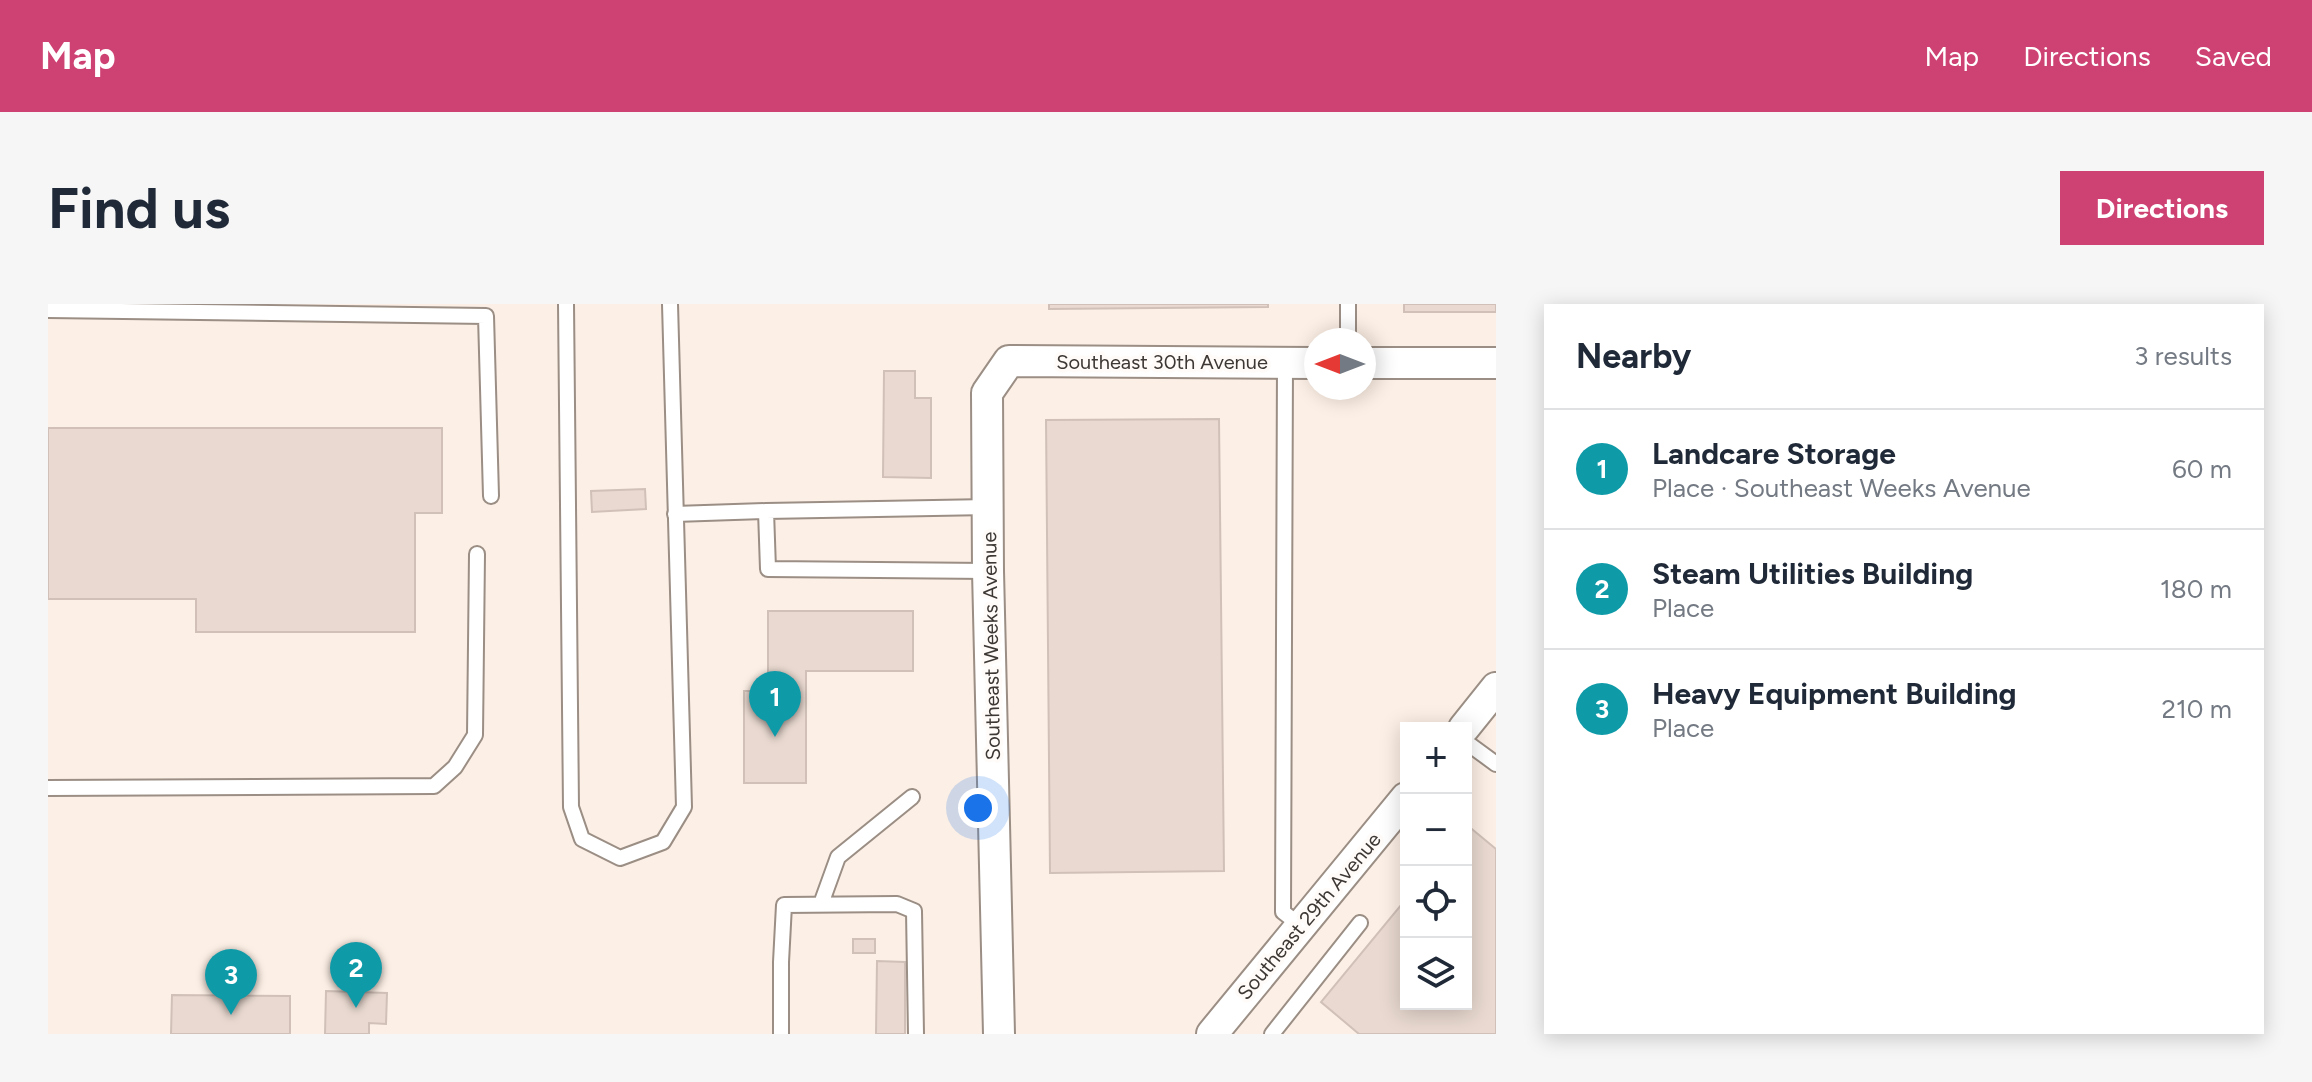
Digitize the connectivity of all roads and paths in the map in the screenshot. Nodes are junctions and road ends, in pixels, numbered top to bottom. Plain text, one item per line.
1 (566, 304) edge
2 (670, 304) edge
3 (1348, 304) edge
4 (48, 310) edge
5 (1348, 328) edge
6 (1009, 361) joint
7 (1285, 363) junction
8 (1304, 363) edge
9 (1376, 363) edge
10 (1496, 363) edge
11 (491, 496) dead end
12 (989, 507) junction
13 (766, 511) junction
14 (675, 514) junction
15 (477, 554) dead end
16 (988, 571) junction
17 (1496, 688) edge
18 (1469, 722) edge
19 (1472, 746) edge
20 (1496, 764) edge
21 (48, 788) edge
22 (912, 797) dead end
23 (1400, 805) edge
24 (821, 904) junction
25 (1360, 923) dead end
26 (1301, 926) junction
27 (781, 1034) edge
28 (916, 1034) edge
29 (999, 1034) edge
30 (1212, 1034) edge
31 (1272, 1034) edge

1 - 14 lane
2 - 14 lane
3 - 5 lane
4 - 11 lane
6 - 7 street, Southeast 30th Avenue
6 - 12 street, Southeast Weeks Avenue
7 - 8 street, Southeast 30th Avenue
7 - 26 lane
9 - 10 street
12 - 13 lane
12 - 16 street, Southeast Weeks Avenue
13 - 14 lane
13 - 16 lane
15 - 21 lane
16 - 29 street, Southeast Weeks Avenue
17 - 18 street
19 - 20 lane
22 - 24 lane
23 - 26 street, Southeast 29th Avenue
24 - 27 lane
24 - 28 lane
25 - 31 lane
26 - 30 street, Southeast 29th Avenue

